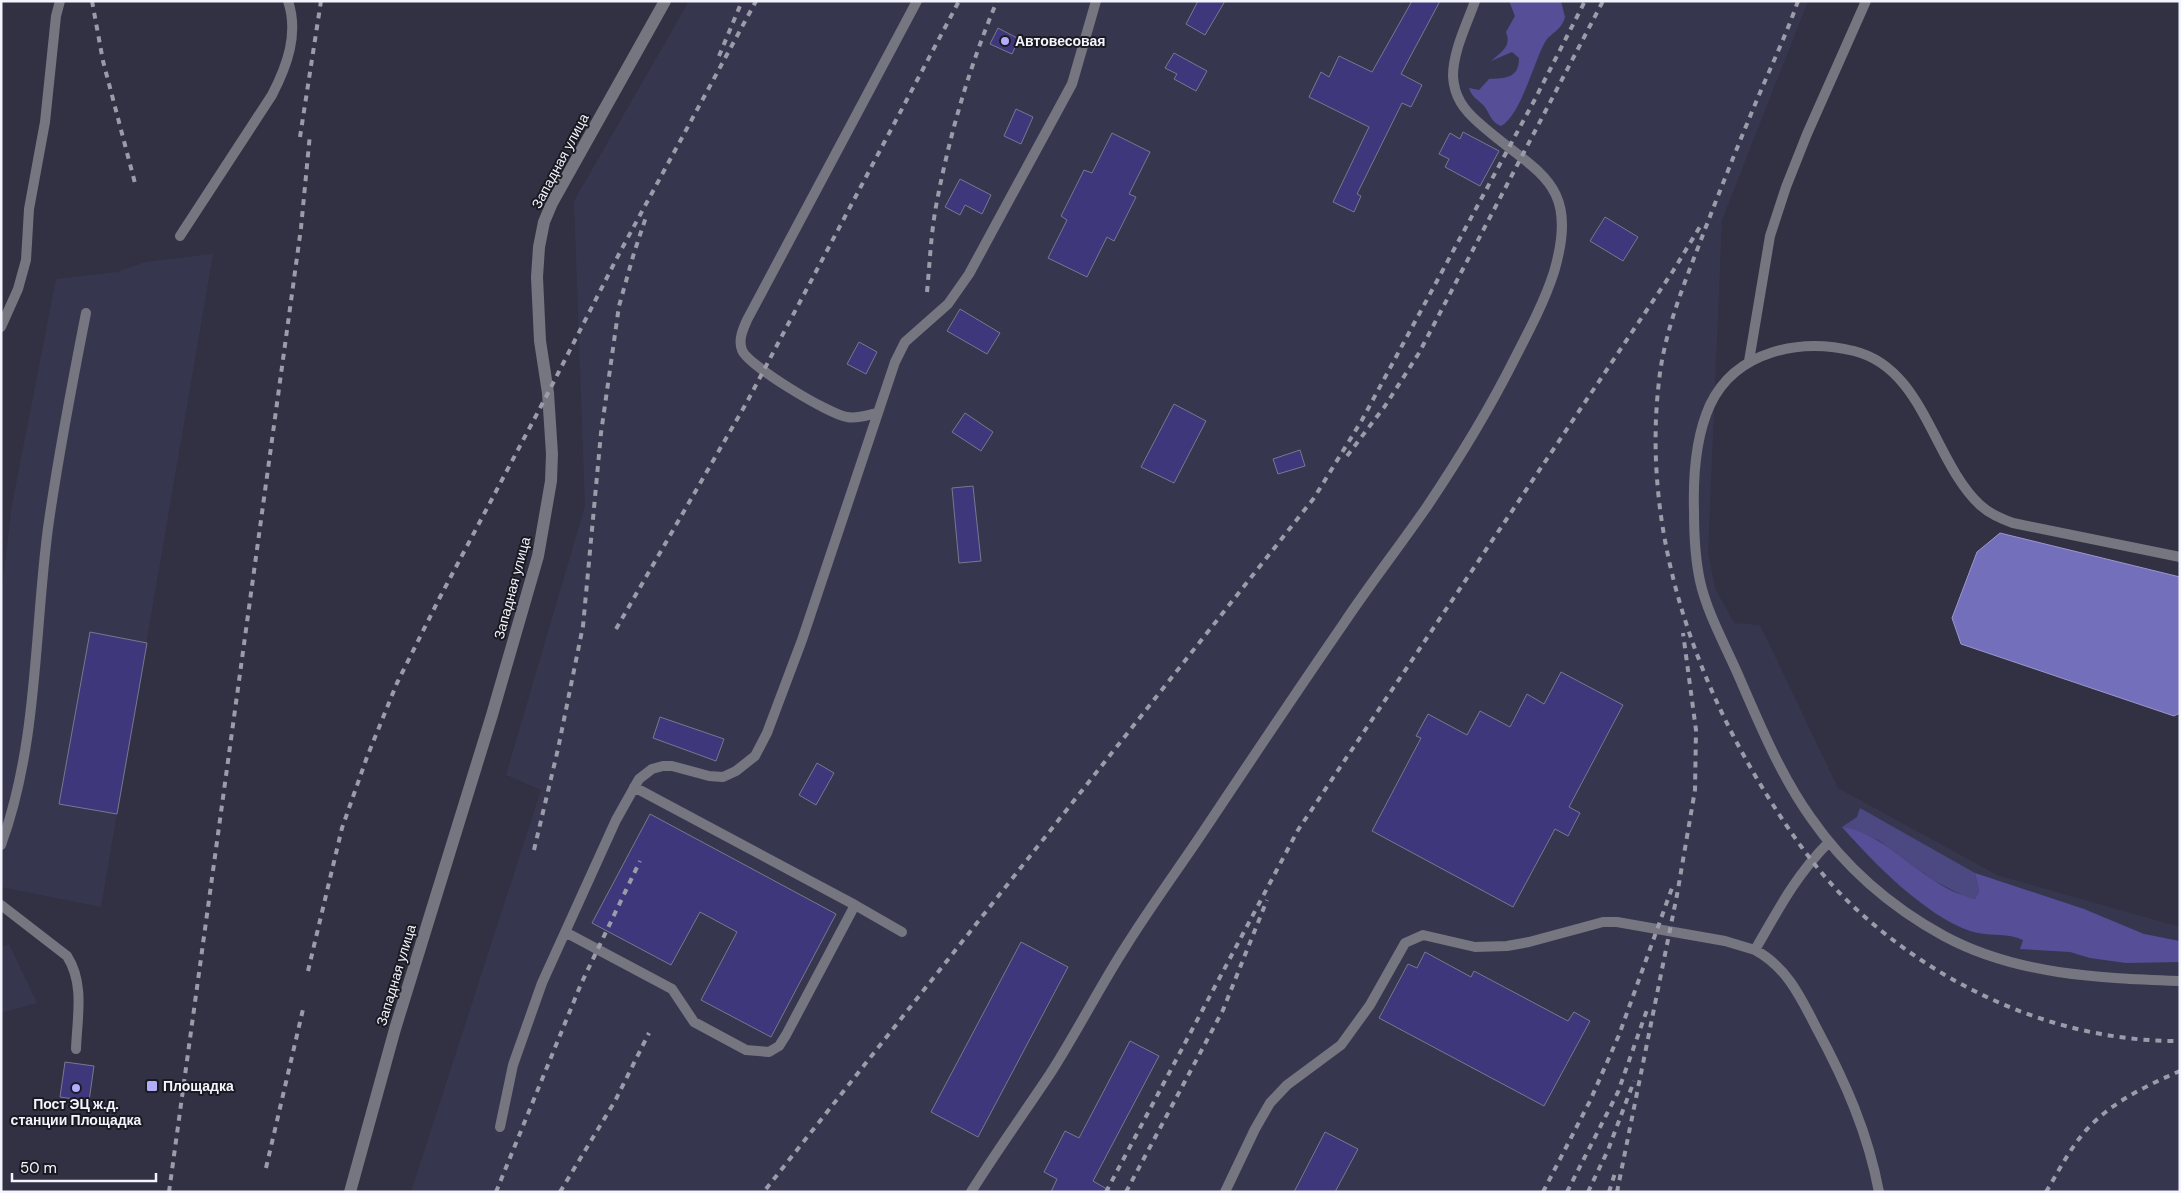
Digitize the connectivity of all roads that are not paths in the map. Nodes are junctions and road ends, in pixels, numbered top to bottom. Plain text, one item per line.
1 (60, 1) edge
2 (288, 1) edge
3 (665, 1) edge
4 (917, 1) edge
5 (1096, 1) edge
6 (1475, 1) edge
7 (1866, 1) edge
8 (180, 236) dead end
9 (86, 313) dead end
10 (1, 327) edge
11 (1749, 361) junction
12 (877, 413) junction
13 (2180, 556) edge
14 (634, 787) junction
15 (1829, 842) junction
16 (1, 845) edge
17 (854, 905) junction
18 (1, 906) edge
19 (565, 932) junction
20 (902, 932) dead end
21 (1755, 950) junction
22 (2180, 981) edge
23 (76, 1049) dead end
24 (500, 1127) dead end
25 (350, 1192) edge
26 (972, 1192) edge
27 (1225, 1192) edge
28 (1879, 1192) edge

1 - 10 lane
2 - 8 lane
3 - 25 street, Западная улица
4 - 12 lane
5 - 12 lane
6 - 26 lane
7 - 11 lane
9 - 16 lane
11 - 13 lane
11 - 15 lane
12 - 14 lane
14 - 17 lane
14 - 19 lane
15 - 21 lane
15 - 22 lane
17 - 19 lane
17 - 20 lane
18 - 23 lane
19 - 24 lane
21 - 27 lane
21 - 28 lane

